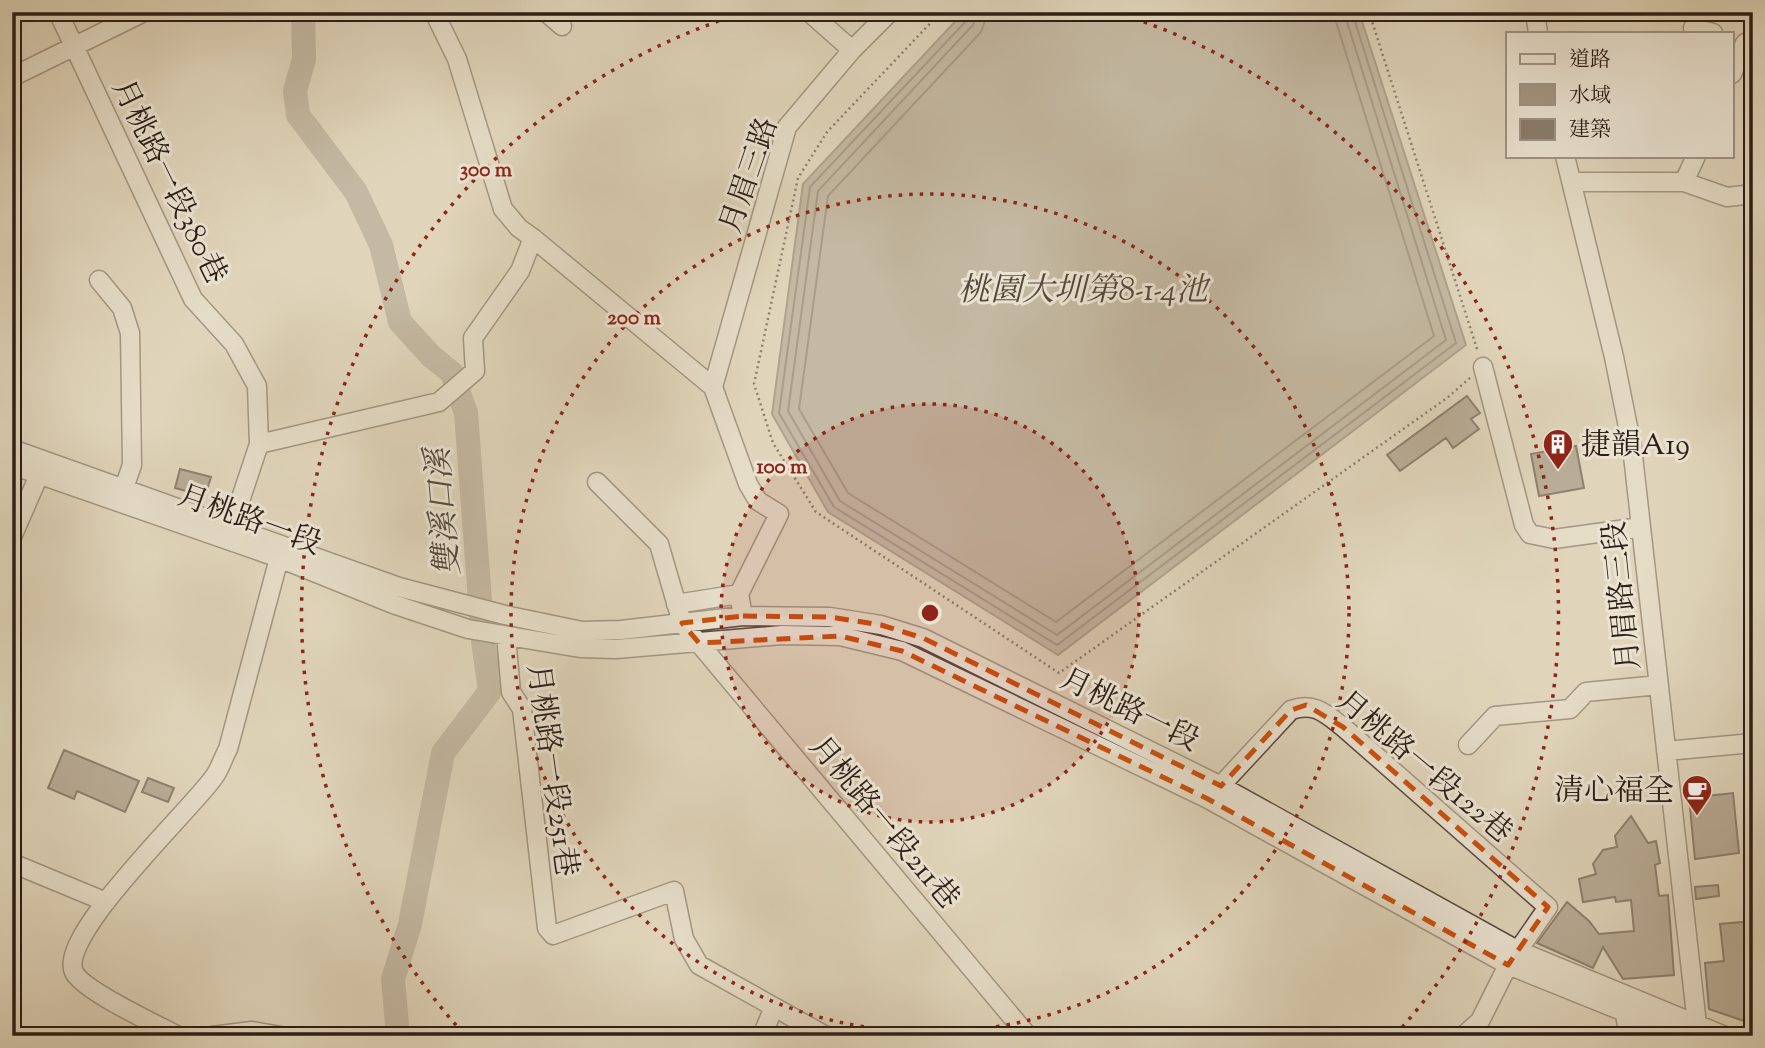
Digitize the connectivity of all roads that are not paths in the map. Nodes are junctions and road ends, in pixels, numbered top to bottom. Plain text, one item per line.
1 (58, 12) edge
2 (145, 12) edge
3 (434, 12) edge
4 (546, 12) edge
5 (809, 12) edge
6 (890, 12) edge
7 (1535, 12) edge
8 (562, 26) dead end
9 (1693, 27) dead end
10 (1538, 32) edge
11 (1710, 32) edge
12 (1743, 42) edge
13 (75, 48) junction
14 (852, 50) junction
15 (1734, 68) edge
16 (12, 77) edge
17 (1566, 158) edge
18 (1695, 158) edge
19 (1572, 182) junction
20 (1684, 182) junction
21 (1753, 194) edge
22 (533, 239) junction
23 (99, 280) dead end
24 (1483, 367) road end
25 (713, 387) junction
26 (259, 444) junction
27 (12, 449) edge
28 (12, 465) edge
29 (42, 468) junction
30 (597, 482) dead end
31 (124, 488) junction
32 (232, 525) junction
33 (1641, 527) junction
34 (12, 537) edge
35 (281, 551) junction
36 (739, 594) junction
37 (676, 604) junction
38 (743, 616) junction
39 (682, 624) junction
40 (502, 635) junction
41 (699, 643) junction
42 (1659, 685) junction
43 (1753, 743) edge
44 (1468, 744) dead end
45 (1666, 751) junction
46 (1221, 786) junction
47 (1208, 799) junction
48 (12, 863) edge
49 (106, 902) junction
50 (1512, 958) junction
51 (774, 1007) junction
52 (1625, 1015) junction
53 (1693, 1032) edge
54 (178, 1036) edge
55 (212, 1036) edge
56 (281, 1036) edge
57 (762, 1036) edge
58 (826, 1036) edge
59 (1028, 1036) edge
60 (1463, 1036) edge
61 (1629, 1036) edge
62 (1725, 1036) edge

1 - 13 street, 月桃路一段380巷
2 - 13 street
3 - 22 street
4 - 8 street
5 - 14 street
6 - 14 street, 月眉三路
7 - 10 street
9 - 11 street
12 - 15 street
13 - 16 street
13 - 26 street, 月桃路一段380巷
14 - 25 street, 月眉三路
17 - 19 street, 月眉路三段
18 - 20 street
19 - 20 street
19 - 33 street, 月眉路三段
20 - 21 street
22 - 25 street
22 - 26 street
23 - 31 street
24 - 33 street
25 - 36 street
26 - 32 street, 月桃路一段380巷
27 - 29 street, 月桃路一段
28 - 29 street, 月桃路一段
29 - 31 street, 月桃路一段
29 - 34 street
29 - 35 street, 月桃路一段
30 - 37 street
31 - 32 street, 月桃路一段
32 - 35 street, 月桃路一段
33 - 42 street, 月眉路三段
35 - 39 street, 月桃路一段
35 - 40 street, 月桃路一段
35 - 49 street
36 - 37 street
36 - 38 street
37 - 39 street
38 - 39 street, 月桃路一段
38 - 46 street, 月桃路一段
39 - 41 street, 月桃路一段211巷
40 - 41 street, 月桃路一段
40 - 51 street, 月桃路一段251巷
41 - 47 street, 月桃路一段
41 - 59 street, 月桃路一段211巷
42 - 44 street
42 - 45 street, 月眉路三段
43 - 45 street
45 - 53 street, 月眉路三段
46 - 47 street, 月桃路一段122巷
46 - 50 street, 月桃路一段
46 - 50 street, 月桃路一段122巷
47 - 50 street, 月桃路一段
48 - 49 street
49 - 54 street
50 - 52 street, 月桃路一段
50 - 53 street, 月桃路一段
50 - 60 street
51 - 57 street
51 - 58 street, 月桃路一段251巷
52 - 53 street, 月桃路一段
52 - 61 street
53 - 62 street
55 - 56 street

